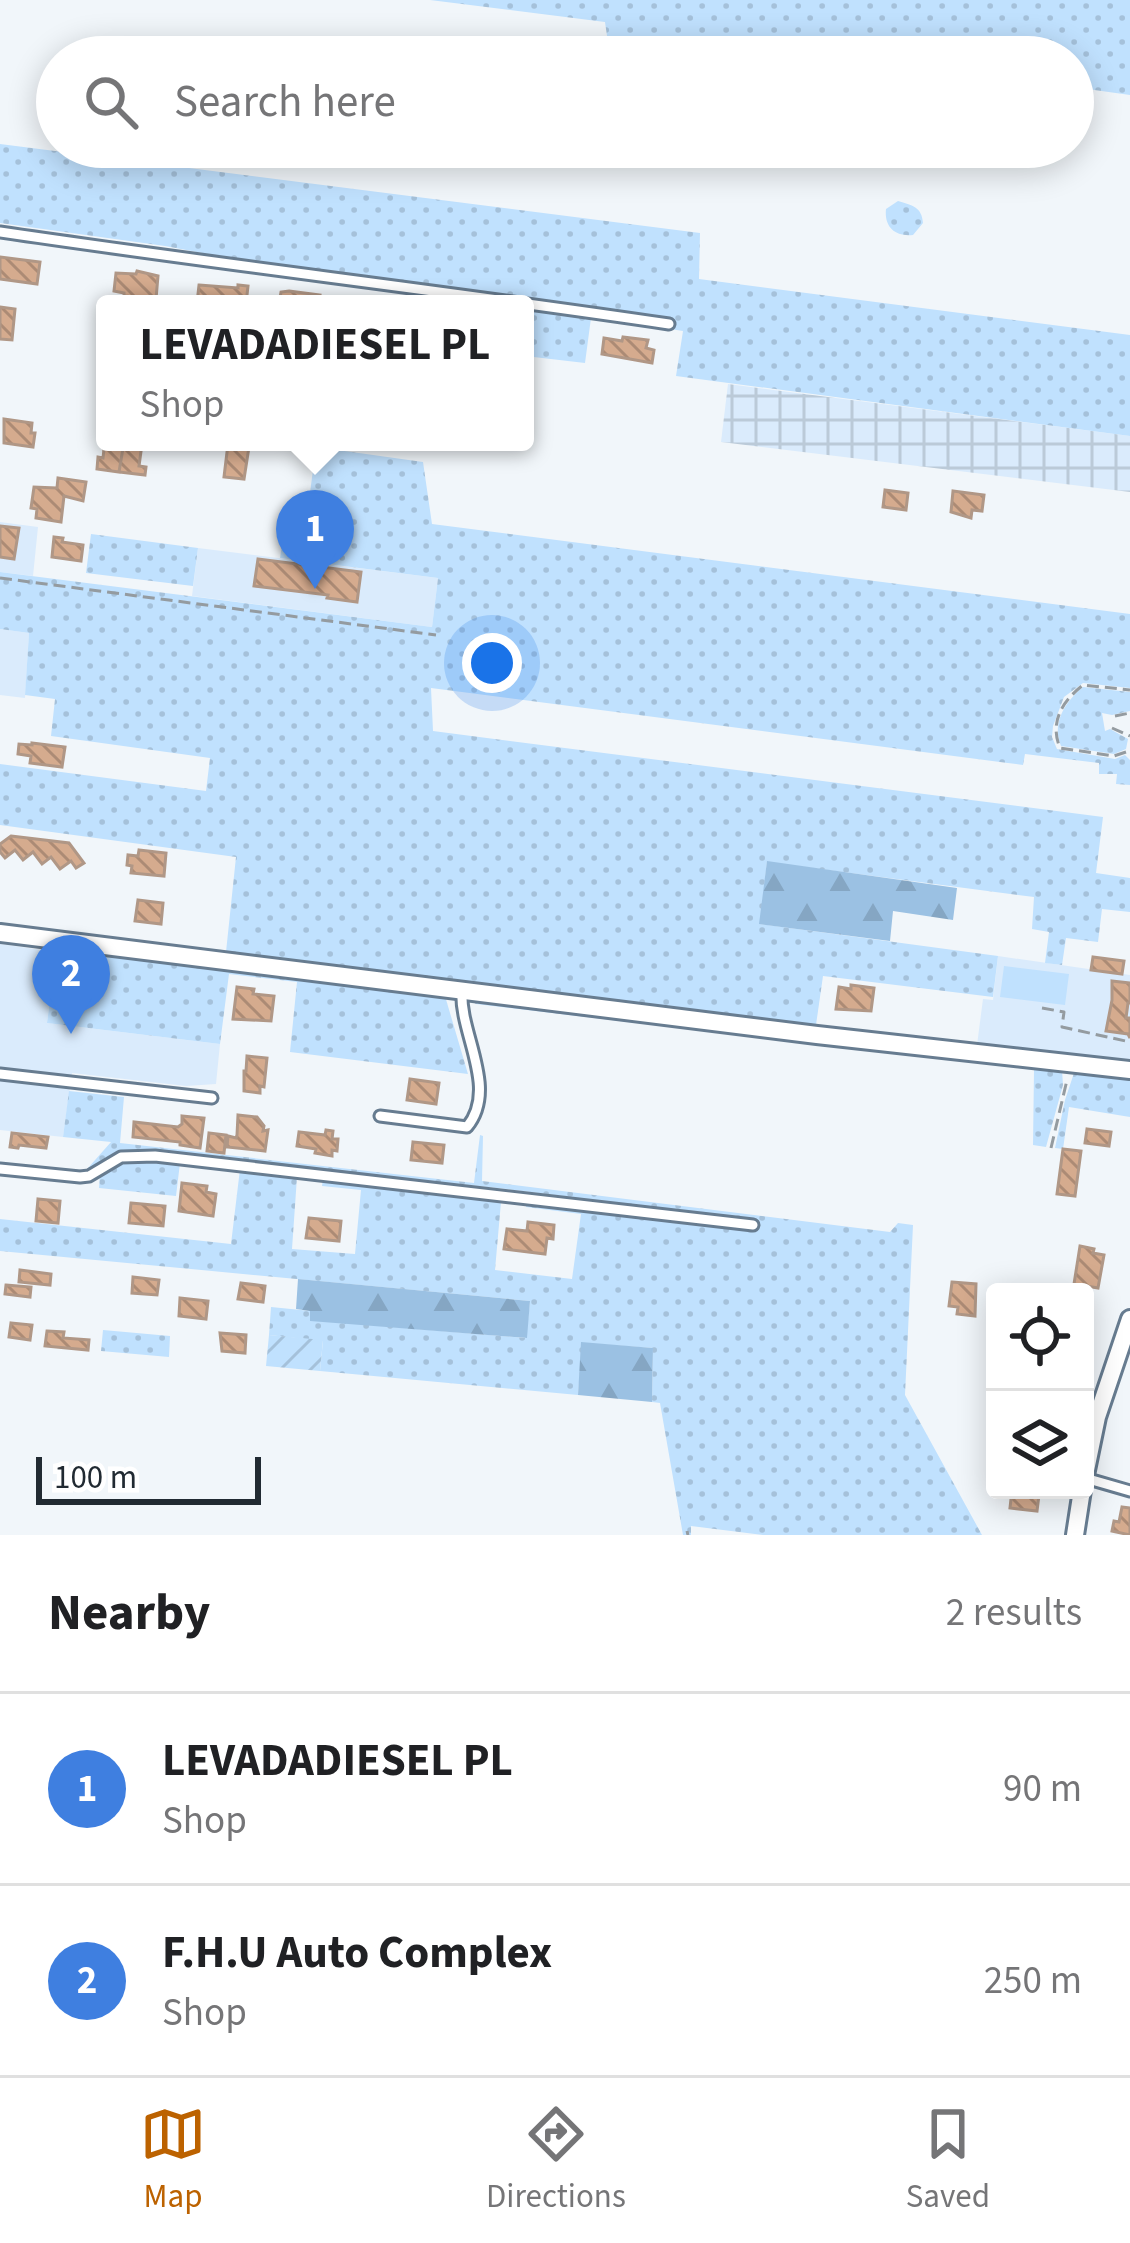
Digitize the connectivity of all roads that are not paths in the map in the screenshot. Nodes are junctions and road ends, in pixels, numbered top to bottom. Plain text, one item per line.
1 (0, 232) edge
2 (475, 295) edge
3 (534, 304) edge
4 (670, 324) dead end
5 (0, 933) edge
6 (462, 991) junction
7 (1130, 1070) edge
8 (0, 1074) edge
9 (212, 1098) dead end
10 (380, 1116) dead end
11 (0, 1169) edge
12 (753, 1225) dead end
13 (1130, 1319) edge
14 (1094, 1432) edge
15 (1094, 1479) edge
16 (1130, 1491) edge
17 (1081, 1499) edge
18 (1075, 1535) edge

1 - 2 lane
3 - 4 lane
5 - 6 street
6 - 7 street
6 - 10 lane
8 - 9 lane
11 - 12 lane
13 - 14 street
15 - 16 lane
17 - 18 street

